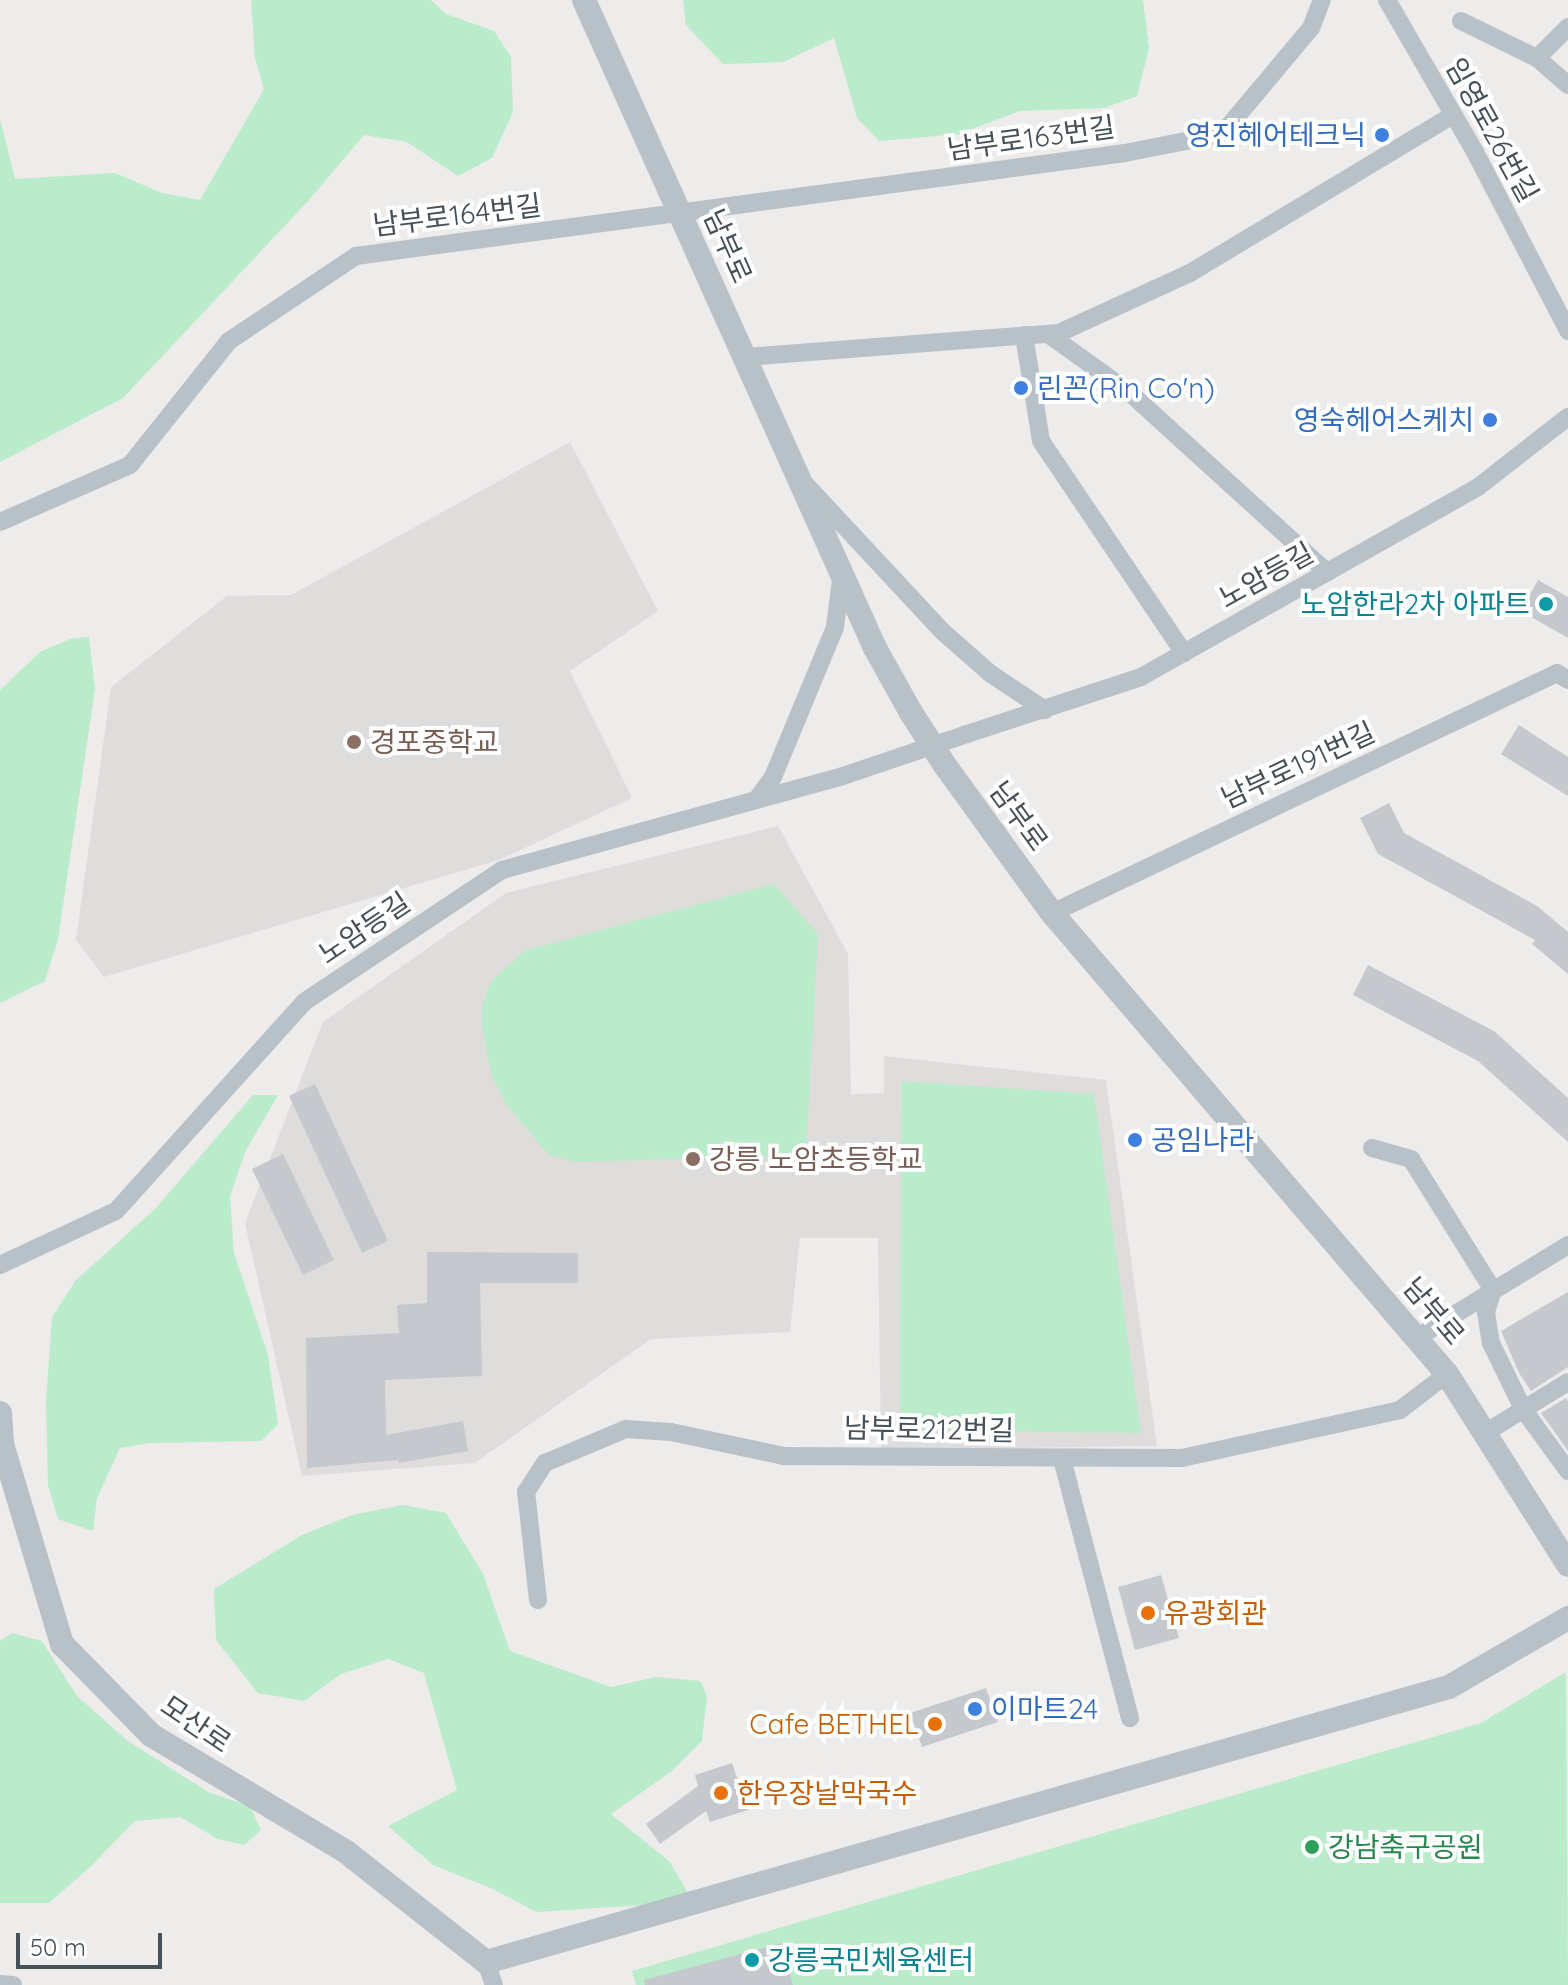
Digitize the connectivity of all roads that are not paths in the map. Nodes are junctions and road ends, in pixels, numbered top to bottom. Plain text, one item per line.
1 (584, 0) edge
2 (1322, 0) edge
3 (1387, 0) edge
4 (1461, 21) dead end
5 (1568, 27) edge
6 (1537, 58) junction
7 (1568, 85) edge
8 (1453, 115) junction
9 (681, 214) junction
10 (1568, 331) edge
11 (1048, 334) junction
12 (1024, 335) junction
13 (746, 357) junction
14 (1568, 417) edge
15 (801, 479) junction
16 (0, 522) edge
17 (842, 571) junction
18 (1327, 572) junction
19 (1184, 653) junction
20 (1568, 680) edge
21 (1045, 710) junction
22 (757, 799) junction
23 (1052, 913) junction
24 (1372, 1148) dead end
25 (1568, 1245) edge
26 (0, 1265) edge
27 (1493, 1290) junction
28 (1418, 1337) junction
29 (1447, 1374) junction
30 (1568, 1382) edge
31 (1523, 1409) junction
32 (0, 1413) edge
33 (1485, 1433) junction
34 (1062, 1459) junction
35 (1568, 1471) edge
36 (1568, 1565) edge
37 (538, 1600) dead end
38 (1568, 1618) edge
39 (1130, 1718) dead end
40 (490, 1974) edge
41 (0, 1984) edge
42 (13, 1985) edge

1 - 9 street, 남부로
2 - 9 street, 남부로163번길
3 - 8 street, 임영로26번길
4 - 6 street
5 - 6 street
6 - 7 street
8 - 10 street, 임영로26번길
8 - 11 street
9 - 13 street, 남부로
9 - 16 street, 남부로164번길
11 - 12 street
11 - 18 street
12 - 13 street
12 - 19 street
13 - 15 street, 남부로
14 - 18 street, 노암등길
15 - 17 street, 남부로
15 - 21 street
17 - 22 street
17 - 23 street, 남부로
18 - 19 street, 노암등길
19 - 21 street, 노암등길
20 - 23 street, 남부로191번길
21 - 22 street, 노암등길, bridge
22 - 26 street, 노암등길
23 - 28 street, 남부로
24 - 27 street
25 - 27 street
27 - 28 street
27 - 31 street
28 - 29 street, 남부로
29 - 33 street, 남부로
29 - 34 street, 남부로212번길
30 - 31 street
31 - 33 street
31 - 35 street
32 - 40 street, 모산로
33 - 36 street, 남부로
34 - 37 street, 남부로212번길
34 - 39 street
38 - 40 street
41 - 42 street

